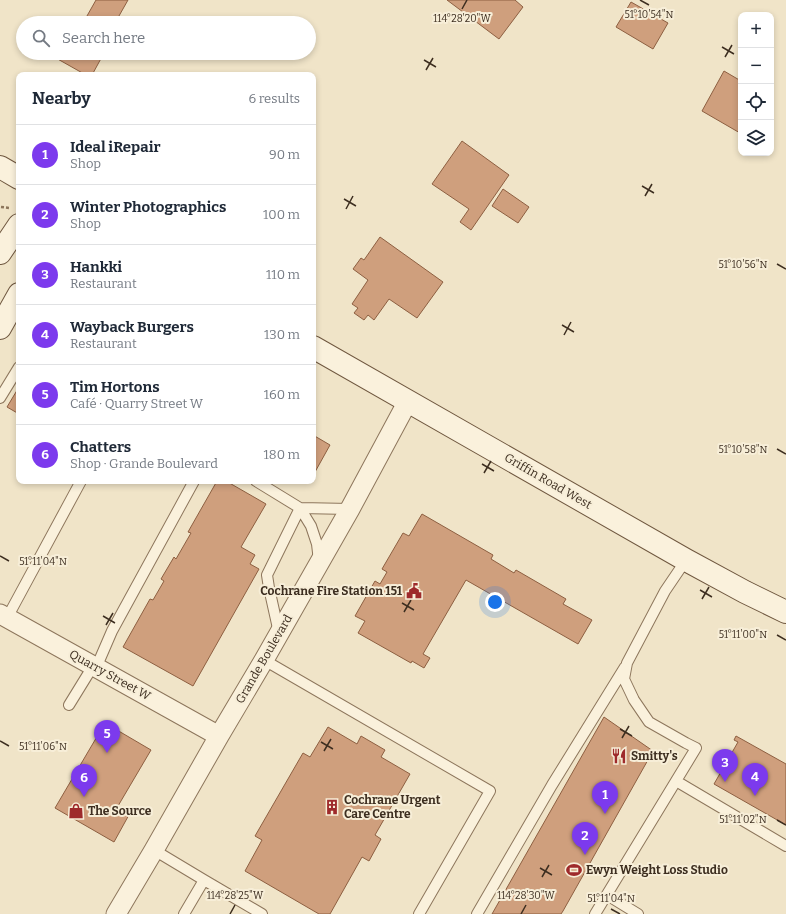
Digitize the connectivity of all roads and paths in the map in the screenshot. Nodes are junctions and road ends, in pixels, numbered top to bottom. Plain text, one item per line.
1 (0, 167) edge
2 (16, 176) edge
3 (16, 229) edge
4 (0, 253) edge
5 (16, 299) edge
6 (0, 328) edge
7 (316, 349) edge
8 (16, 372) edge
9 (0, 398) edge
10 (408, 401) junction
11 (79, 484) edge
12 (192, 484) edge
13 (261, 484) edge
14 (300, 508) junction
15 (350, 509) junction
16 (686, 560) junction
17 (319, 563) junction
18 (786, 612) edge
19 (3, 616) edge
20 (279, 633) junction
21 (264, 660) junction
22 (627, 663) junction
23 (94, 666) junction
24 (69, 705) dead end
25 (219, 736) junction
26 (676, 780) junction
27 (786, 846) edge
28 (154, 850) junction
29 (204, 880) junction
30 (607, 895) junction
31 (116, 914) edge
32 (184, 914) edge
33 (262, 914) edge
34 (419, 914) edge
35 (477, 914) edge
36 (595, 914) edge
37 (638, 914) edge

1 - 2 main road
3 - 4 main road
5 - 6 main road
7 - 10 main road, Griffin Road West
8 - 9 lane
10 - 15 street, Grande Boulevard
10 - 16 main road, Griffin Road West
11 - 19 lane
12 - 23 lane
13 - 14 lane
14 - 15 lane
14 - 17 lane
14 - 20 lane
15 - 17 street, Grande Boulevard
16 - 18 main road, Griffin Road West
16 - 22 lane
17 - 20 street, Grande Boulevard
19 - 23 street, Quarry Street W
20 - 21 street, Grande Boulevard
21 - 25 street, Grande Boulevard
21 - 34 lane
22 - 26 lane
22 - 35 lane
23 - 24 lane
23 - 25 street, Quarry Street W
25 - 28 street, Grande Boulevard
26 - 27 lane
26 - 30 lane
28 - 29 lane
28 - 31 street, Grande Boulevard
29 - 32 lane
29 - 33 lane
30 - 36 lane
30 - 37 lane

